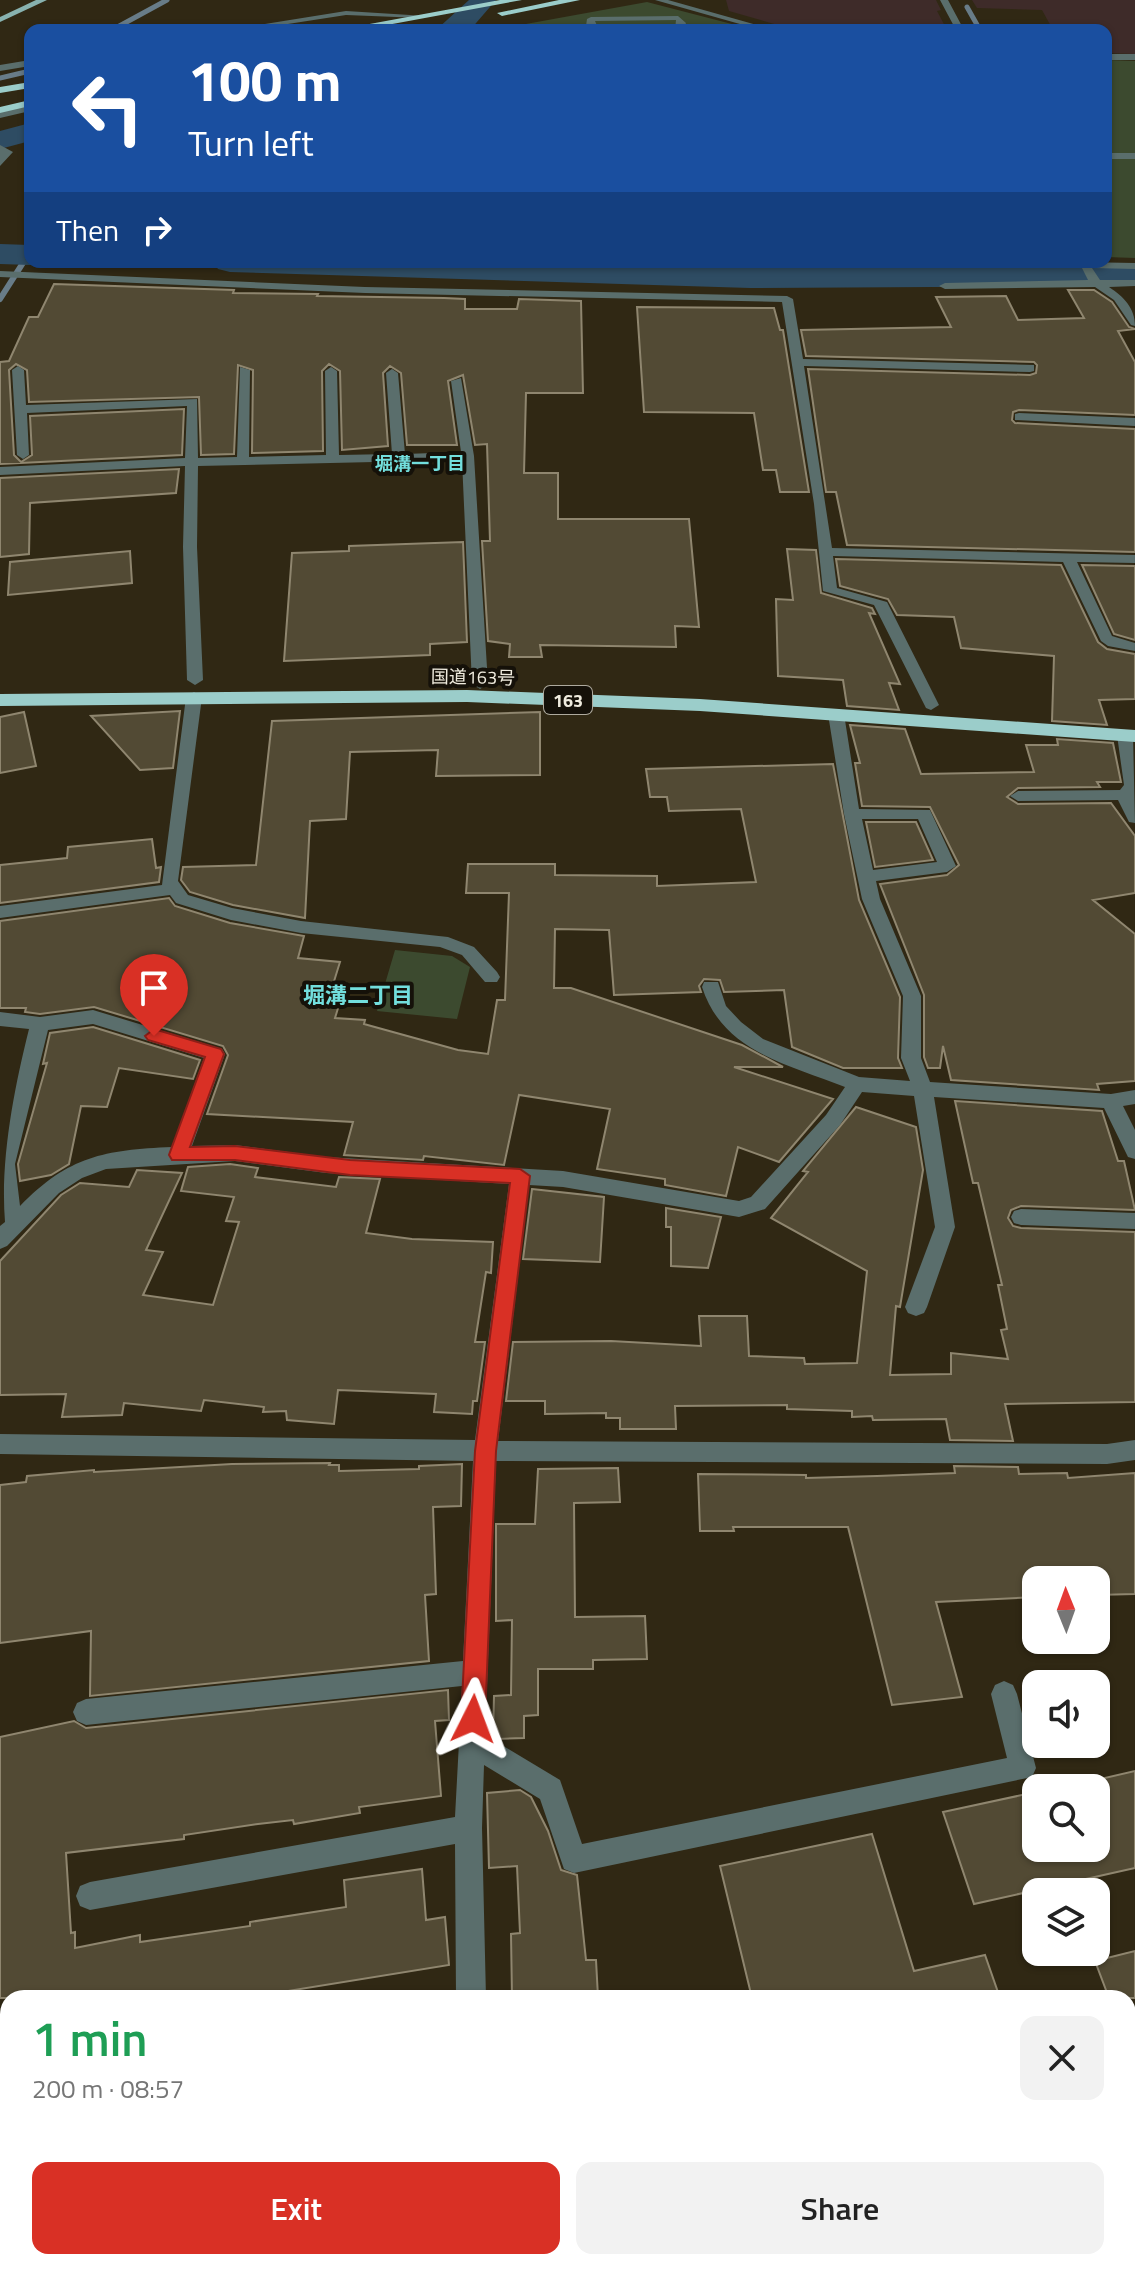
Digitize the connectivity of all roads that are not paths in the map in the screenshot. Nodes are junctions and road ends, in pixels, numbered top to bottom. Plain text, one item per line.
1 (43, 0) edge
2 (518, 0) edge
3 (577, 0) edge
4 (659, 0) edge
5 (944, 0) edge
6 (422, 16) junction
7 (0, 20) edge
8 (272, 24) edge
9 (376, 24) edge
10 (384, 24) edge
11 (441, 24) edge
12 (443, 24) edge
13 (590, 24) edge
14 (682, 24) edge
15 (749, 24) edge
16 (957, 24) edge
17 (1112, 57) edge
18 (1135, 57) edge
19 (24, 64) edge
20 (0, 68) edge
21 (24, 83) edge
22 (0, 87) edge
23 (24, 97) edge
24 (0, 101) edge
25 (24, 107) edge
26 (0, 113) edge
27 (2, 149) edge
28 (1112, 156) edge
29 (1135, 156) edge
30 (0, 163) edge
31 (1112, 266) edge
32 (1135, 266) edge
33 (1087, 268) edge
34 (1, 274) edge
35 (1096, 283) junction
36 (1135, 283) edge
37 (945, 286) dead end
38 (1135, 323) edge
39 (800, 362) junction
40 (1030, 368) dead end
41 (18, 370) dead end
42 (244, 370) dead end
43 (331, 371) dead end
44 (392, 373) dead end
45 (457, 381) dead end
46 (23, 409) junction
47 (1019, 417) dead end
48 (1135, 422) edge
49 (23, 455) dead end
50 (468, 456) junction
51 (399, 457) junction
52 (333, 459) junction
53 (243, 461) junction
54 (192, 462) junction
55 (0, 471) edge
56 (825, 552) junction
57 (1068, 558) junction
58 (1135, 559) edge
59 (1135, 647) edge
60 (0, 684) edge
61 (480, 684) junction
62 (195, 688) junction
63 (0, 700) edge
64 (931, 705) junction
65 (836, 714) junction
66 (1132, 730) edge
67 (1124, 795) junction
68 (1018, 796) dead end
69 (852, 814) junction
70 (1135, 818) edge
71 (866, 877) junction
72 (174, 889) junction
73 (0, 912) edge
74 (491, 977) dead end
75 (711, 987) dead end
76 (0, 1019) edge
77 (40, 1024) junction
78 (857, 1084) junction
79 (923, 1089) junction
80 (1135, 1097) edge
81 (1111, 1101) junction
82 (1135, 1151) edge
83 (179, 1155) junction
84 (520, 1176) junction
85 (1021, 1217) dead end
86 (1135, 1221) edge
87 (15, 1222) junction
88 (0, 1240) edge
89 (916, 1307) dead end
90 (0, 1444) edge
91 (1135, 1450) edge
92 (485, 1451) junction
93 (475, 1672) junction
94 (1004, 1694) dead end
95 (86, 1712) dead end
96 (472, 1742) junction
97 (468, 1828) junction
98 (90, 1896) dead end
99 (471, 1990) edge

1 - 7 main road
2 - 6 highway
2 - 10 highway
3 - 11 highway
3 - 12 highway
4 - 15 street
5 - 16 street
6 - 8 street
6 - 9 highway
13 - 14 street
17 - 18 street
19 - 20 street
21 - 22 highway
23 - 24 highway
25 - 26 highway
27 - 30 street
28 - 29 street
31 - 32 street
33 - 35 street
34 - 39 street
35 - 36 street
35 - 37 street
35 - 38 street
39 - 40 street
39 - 56 street
41 - 46 street
42 - 53 street
43 - 52 street
44 - 51 street
45 - 50 street
46 - 49 street
46 - 54 street
47 - 48 street
50 - 51 street
50 - 61 street
51 - 52 street
52 - 53 street
53 - 54 street
54 - 55 street
54 - 62 street
56 - 57 street
56 - 64 street
57 - 58 street
57 - 59 street
60 - 62 highway, 国道163号 / 163
61 - 62 highway, 国道163号 / 163
61 - 64 highway, 国道163号 / 163
62 - 63 highway, 国道163号 / 163
62 - 65 highway, 国道163号 / 163
62 - 72 street
64 - 66 highway, 国道163号 / 163
65 - 66 highway, 国道163号 / 163
65 - 69 street
66 - 67 street
67 - 68 street
67 - 70 street
69 - 71 street
69 - 71 street
71 - 79 street
72 - 73 street
72 - 74 street
75 - 78 street
76 - 77 street
77 - 83 street
77 - 87 street
78 - 79 street
78 - 84 street
79 - 81 street
79 - 89 street
80 - 81 street
81 - 82 street
83 - 84 street
83 - 87 street
84 - 92 street
85 - 86 street
87 - 88 street
90 - 92 street
91 - 92 street
92 - 93 street
93 - 95 street
93 - 96 street
94 - 96 street
96 - 97 street
97 - 98 street
97 - 99 street

